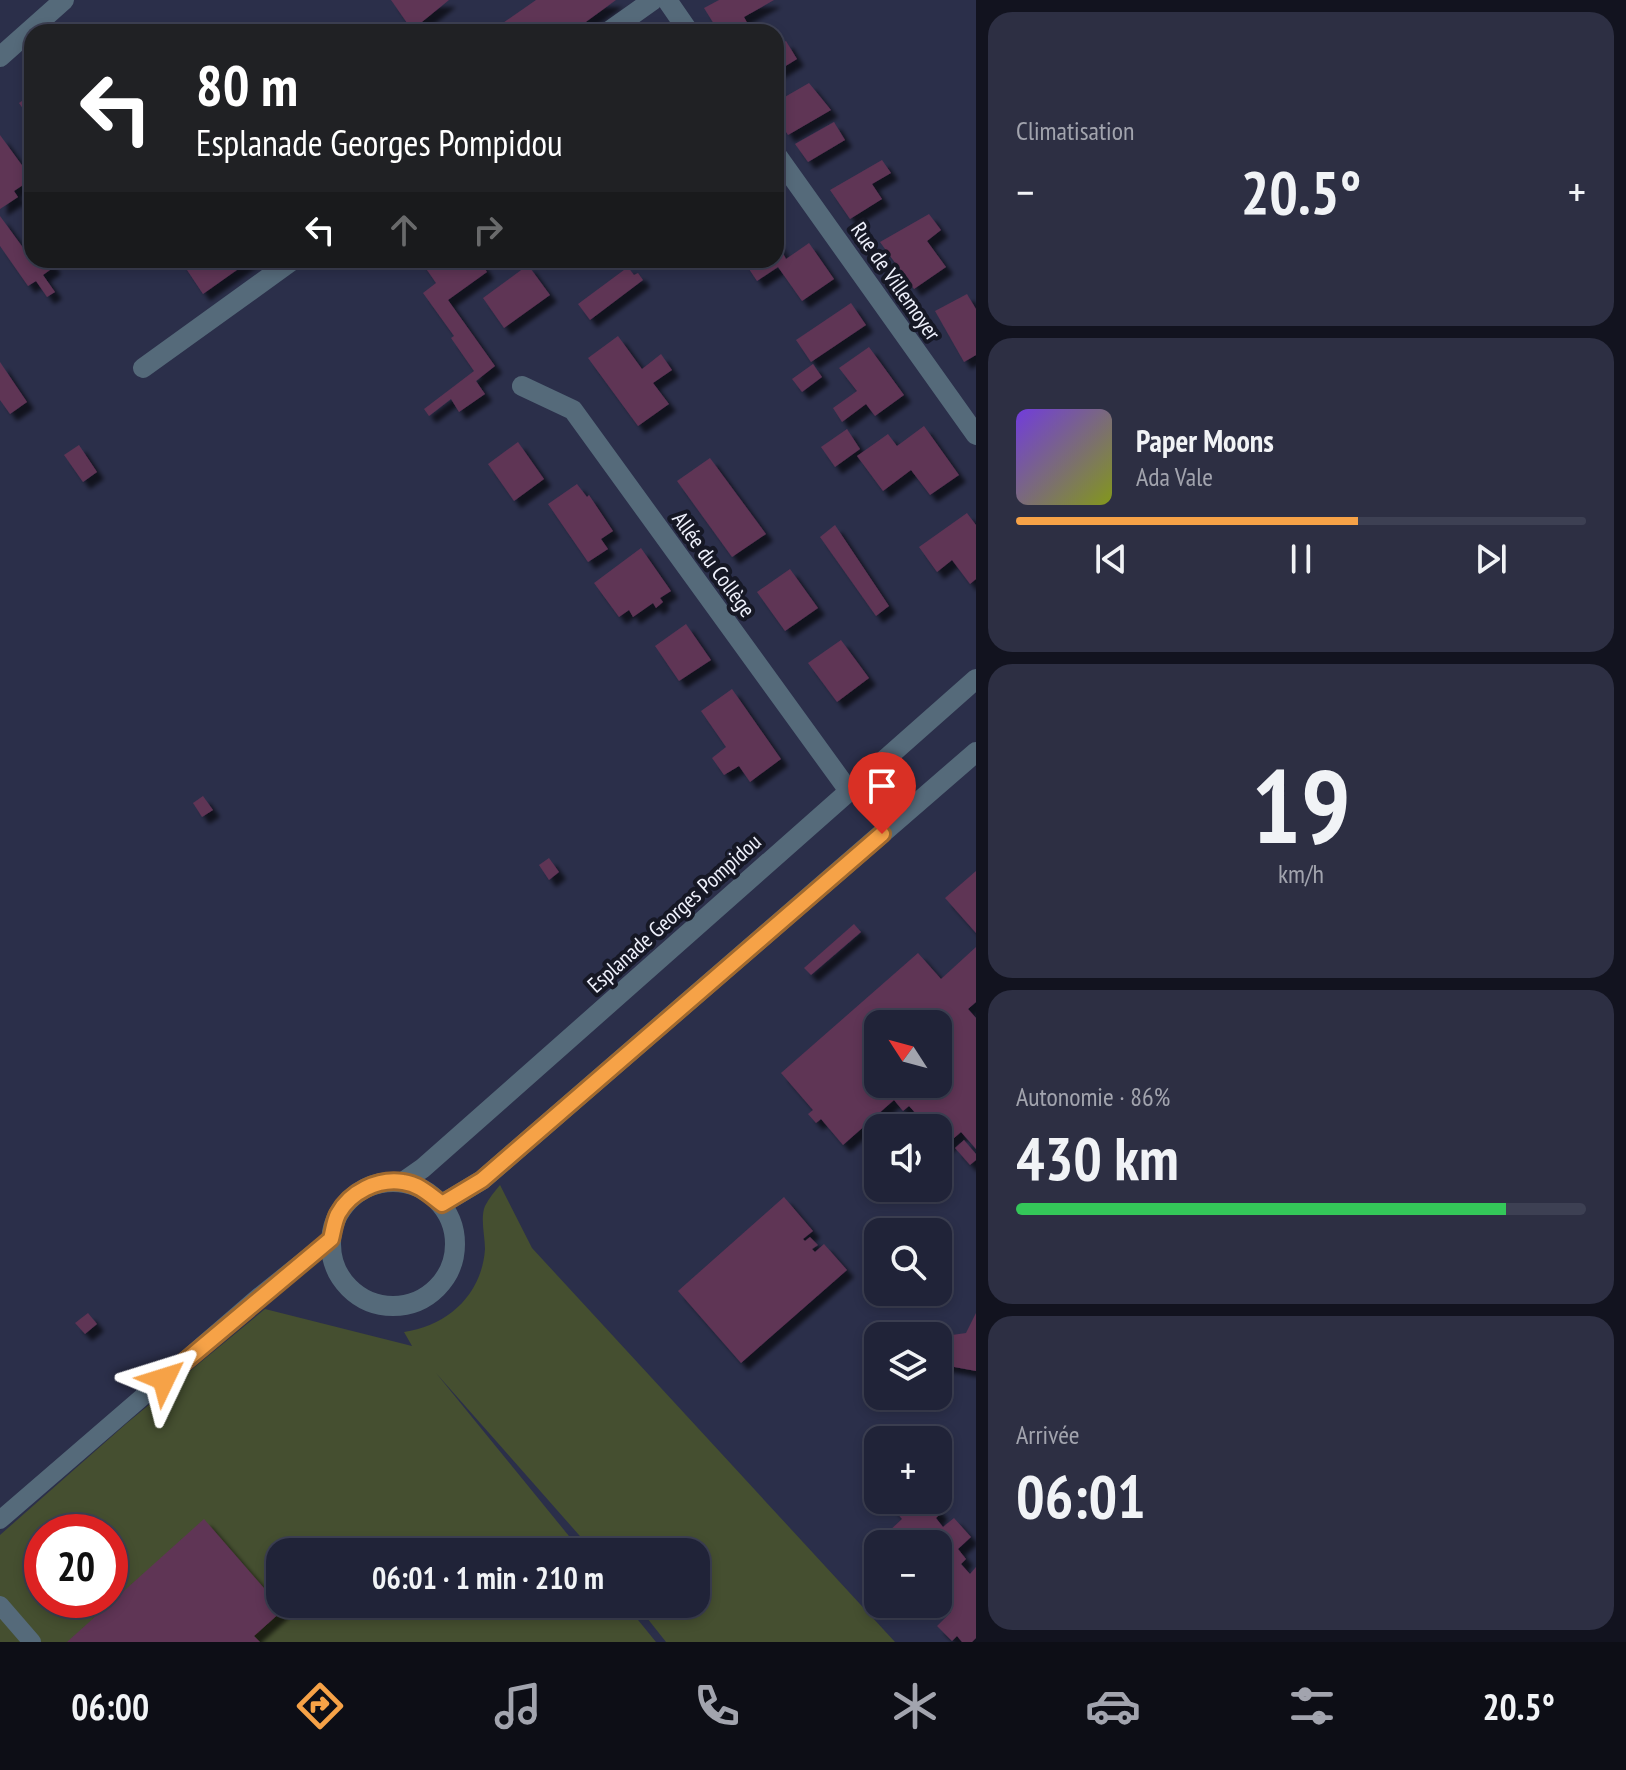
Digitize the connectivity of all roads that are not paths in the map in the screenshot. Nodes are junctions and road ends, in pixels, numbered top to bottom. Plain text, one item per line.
1 (64, 0) edge
2 (653, 0) edge
3 (667, 0) edge
4 (37, 24) edge
5 (619, 24) edge
6 (684, 24) edge
7 (24, 36) edge
8 (0, 57) edge
9 (784, 165) edge
10 (282, 268) edge
11 (143, 368) dead end
12 (522, 386) dead end
13 (972, 422) edge
14 (976, 679) edge
15 (976, 752) edge
16 (849, 791) junction
17 (403, 1182) junction
18 (442, 1204) junction
19 (331, 1239) junction
20 (0, 1520) edge
21 (0, 1605) edge
22 (32, 1642) edge

1 - 4 street
2 - 5 street
3 - 6 street
7 - 8 street
9 - 13 street, Rue de Villemoyer
10 - 11 street
12 - 16 street, Allée du Collège
14 - 16 street, Esplanade Georges Pompidou
15 - 18 street
16 - 17 street, Esplanade Georges Pompidou
17 - 18 street
17 - 19 street
18 - 19 street
19 - 20 lane
21 - 22 lane

